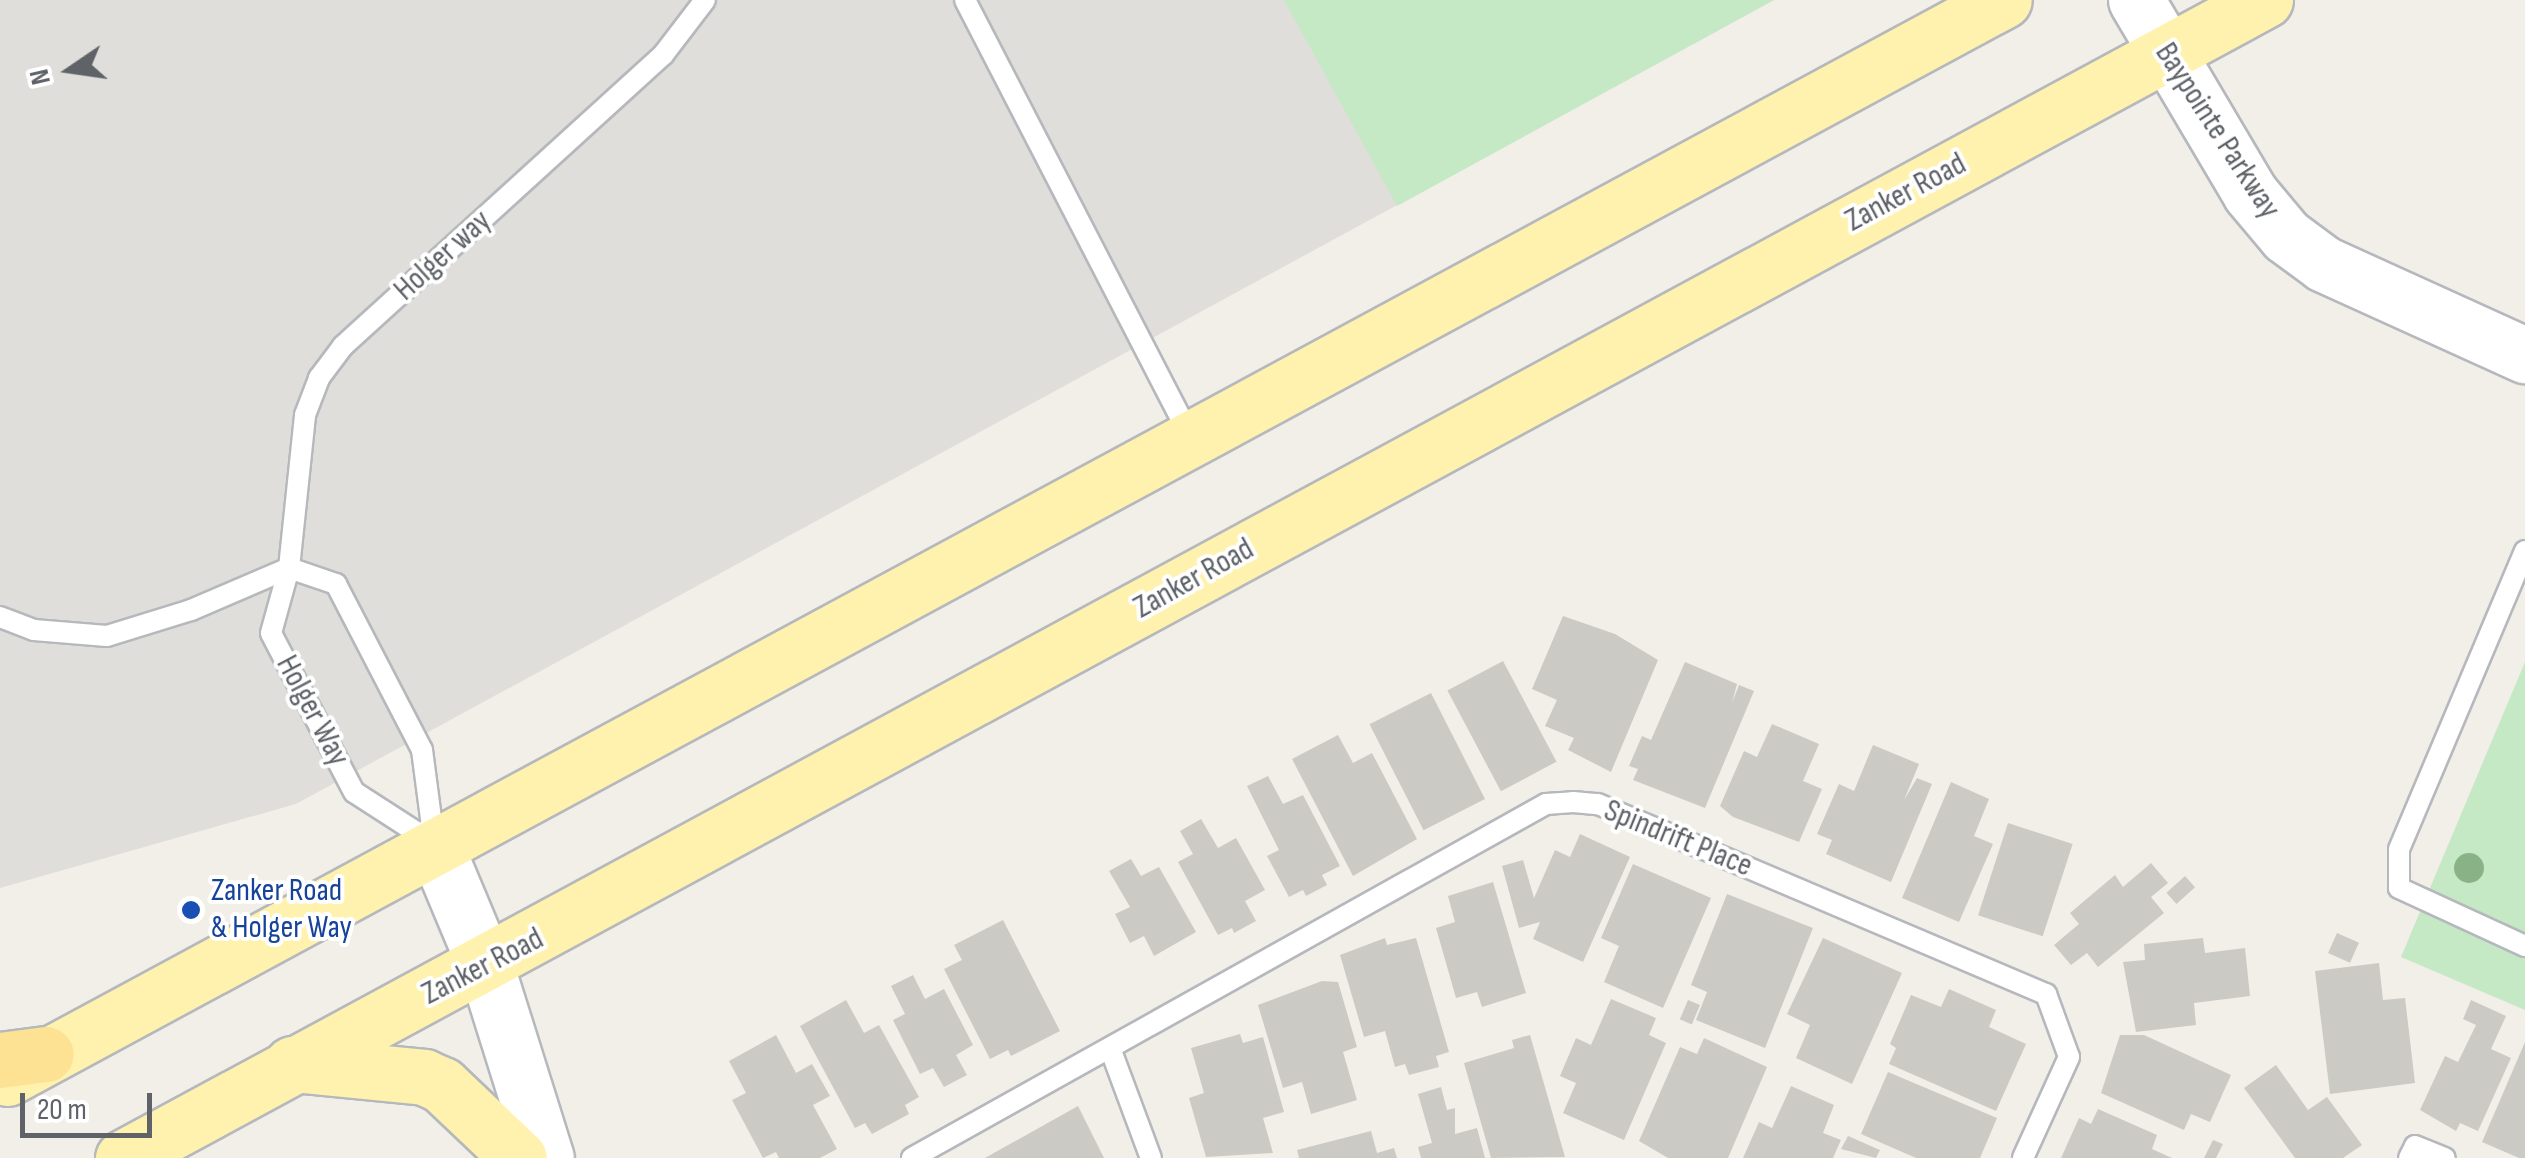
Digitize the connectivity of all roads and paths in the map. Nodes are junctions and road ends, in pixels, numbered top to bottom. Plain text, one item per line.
1 (706, 0) edge
2 (966, 0) edge
3 (2004, 0) edge
4 (2136, 0) edge
5 (2265, 0) edge
6 (2166, 54) junction
7 (2525, 355) edge
8 (1193, 441) junction
9 (2525, 551) edge
10 (289, 568) junction
11 (0, 617) edge
12 (435, 844) junction
13 (2525, 946) edge
14 (486, 967) junction
15 (1110, 1048) junction
16 (23, 1057) edge
17 (288, 1064) junction
18 (0, 1082) edge
19 (123, 1158) edge
20 (520, 1158) edge
21 (546, 1158) edge
22 (912, 1158) edge
23 (1152, 1158) edge
24 (2024, 1158) edge
25 (2409, 1158) edge
26 (2445, 1158) edge

1 - 10 lane, Holger way
2 - 8 lane
3 - 8 main road
4 - 6 main road, Baypointe Parkway
5 - 6 main road, Zanker Road
6 - 7 main road, Baypointe Parkway
6 - 14 main road, Zanker Road
8 - 12 main road
9 - 13 lane
10 - 11 lane
10 - 12 lane
10 - 12 lane, Holger Way
12 - 14 main road
12 - 16 main road
14 - 17 main road, Zanker Road
14 - 21 main road
15 - 22 lane, Spindrift Place
15 - 23 lane
15 - 24 lane, Spindrift Place
16 - 18 main road
17 - 19 main road, Zanker Road
17 - 20 main road
25 - 26 lane

